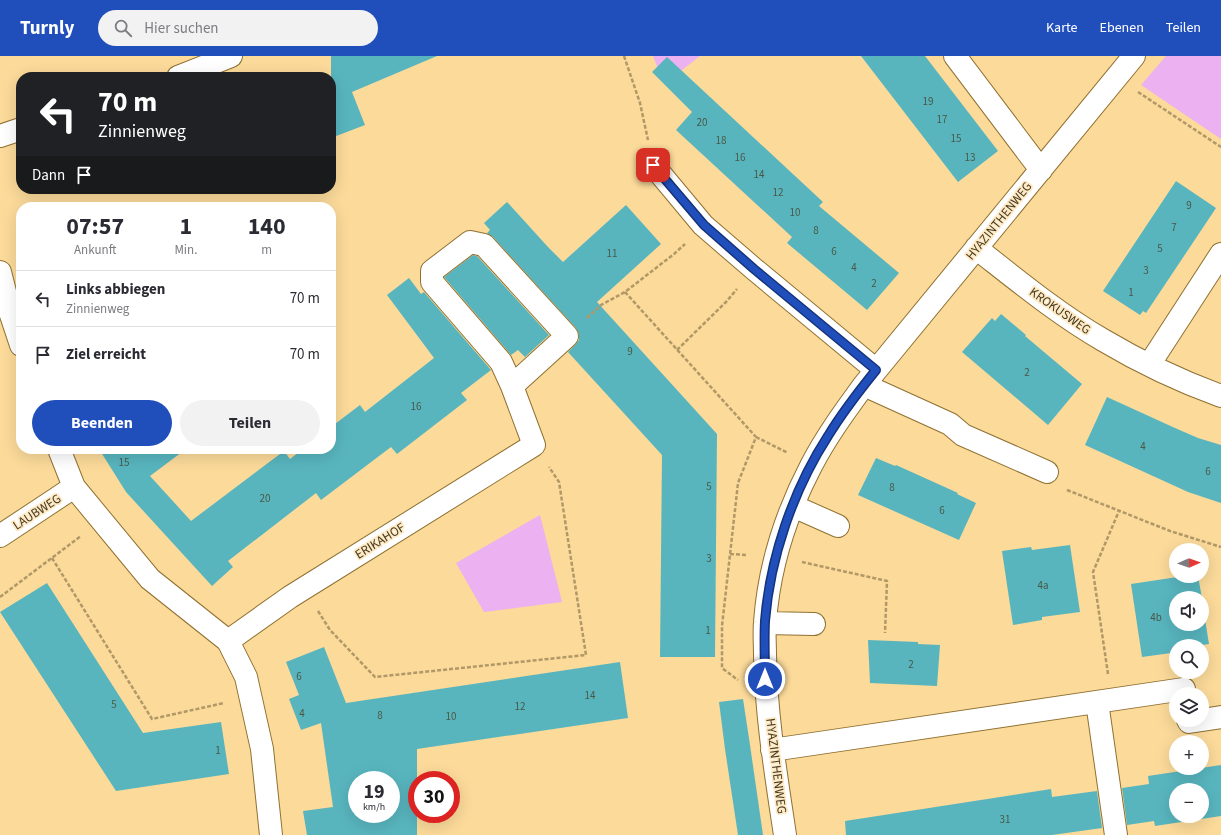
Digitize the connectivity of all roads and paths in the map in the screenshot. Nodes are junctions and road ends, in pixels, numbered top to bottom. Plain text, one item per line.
1 (231, 56) edge
2 (624, 56) edge
3 (955, 56) edge
4 (1134, 56) edge
5 (191, 72) edge
6 (1116, 78) junction
7 (16, 131) edge
8 (0, 136) edge
9 (1221, 147) edge
10 (653, 165) joint
11 (1041, 170) junction
12 (704, 225) junction
13 (976, 248) junction
14 (1221, 254) edge
15 (754, 269) junction
16 (0, 272) edge
17 (625, 292) junction
18 (16, 330) edge
19 (567, 336) junction
20 (677, 350) junction
21 (1149, 365) junction
22 (870, 378) junction
23 (512, 386) junction
24 (1221, 396) edge
25 (756, 437) junction
26 (534, 445) junction
27 (61, 454) edge
28 (811, 465) junction
29 (1047, 472) joint
30 (74, 487) junction
31 (793, 506) junction
32 (1118, 511) junction
33 (102, 520) junction
34 (838, 526) dead end
35 (0, 536) edge
36 (1221, 547) edge
37 (776, 556) junction
38 (52, 558) junction
39 (304, 588) junction
40 (0, 597) edge
41 (765, 623) junction
42 (814, 624) dead end
43 (885, 633) dead end
44 (228, 641) junction
45 (765, 679) junction
46 (1169, 691) edge
47 (250, 697) junction
48 (1104, 701) junction
49 (1221, 717) edge
50 (1209, 719) edge
51 (772, 750) junction
52 (271, 835) edge
53 (785, 835) edge
54 (1116, 835) edge

1 - 5 street
2 - 10 path
3 - 11 street
4 - 6 street, HYAZINTHENWEG
6 - 9 path
6 - 11 street, HYAZINTHENWEG
7 - 8 street
10 - 12 street
11 - 13 street, HYAZINTHENWEG
12 - 15 street
12 - 17 path
13 - 21 street, KROKUSWEG
13 - 22 street, HYAZINTHENWEG
14 - 21 street
15 - 20 path
15 - 22 street
16 - 18 street
17 - 19 path
17 - 20 path
19 - 23 street
19 - 23 street
20 - 25 path
21 - 24 street, KROKUSWEG
22 - 28 street, HYAZINTHENWEG
22 - 29 street
23 - 26 street
25 - 28 path
25 - 45 path
26 - 39 street, ERIKAHOF
26 - 39 path
27 - 30 street
28 - 31 street, HYAZINTHENWEG
29 - 32 path
30 - 33 street
30 - 35 street, LAUBWEG
31 - 34 street
31 - 37 street, HYAZINTHENWEG
32 - 36 path
32 - 48 path
33 - 38 path
33 - 44 street
37 - 41 street, HYAZINTHENWEG
37 - 43 path
38 - 40 path
38 - 47 path
39 - 44 street, ERIKAHOF
41 - 42 street
41 - 45 street, HYAZINTHENWEG
44 - 47 street
45 - 51 street, HYAZINTHENWEG
46 - 48 street
47 - 52 street
48 - 51 street
48 - 54 street
49 - 50 street
51 - 53 street, HYAZINTHENWEG

